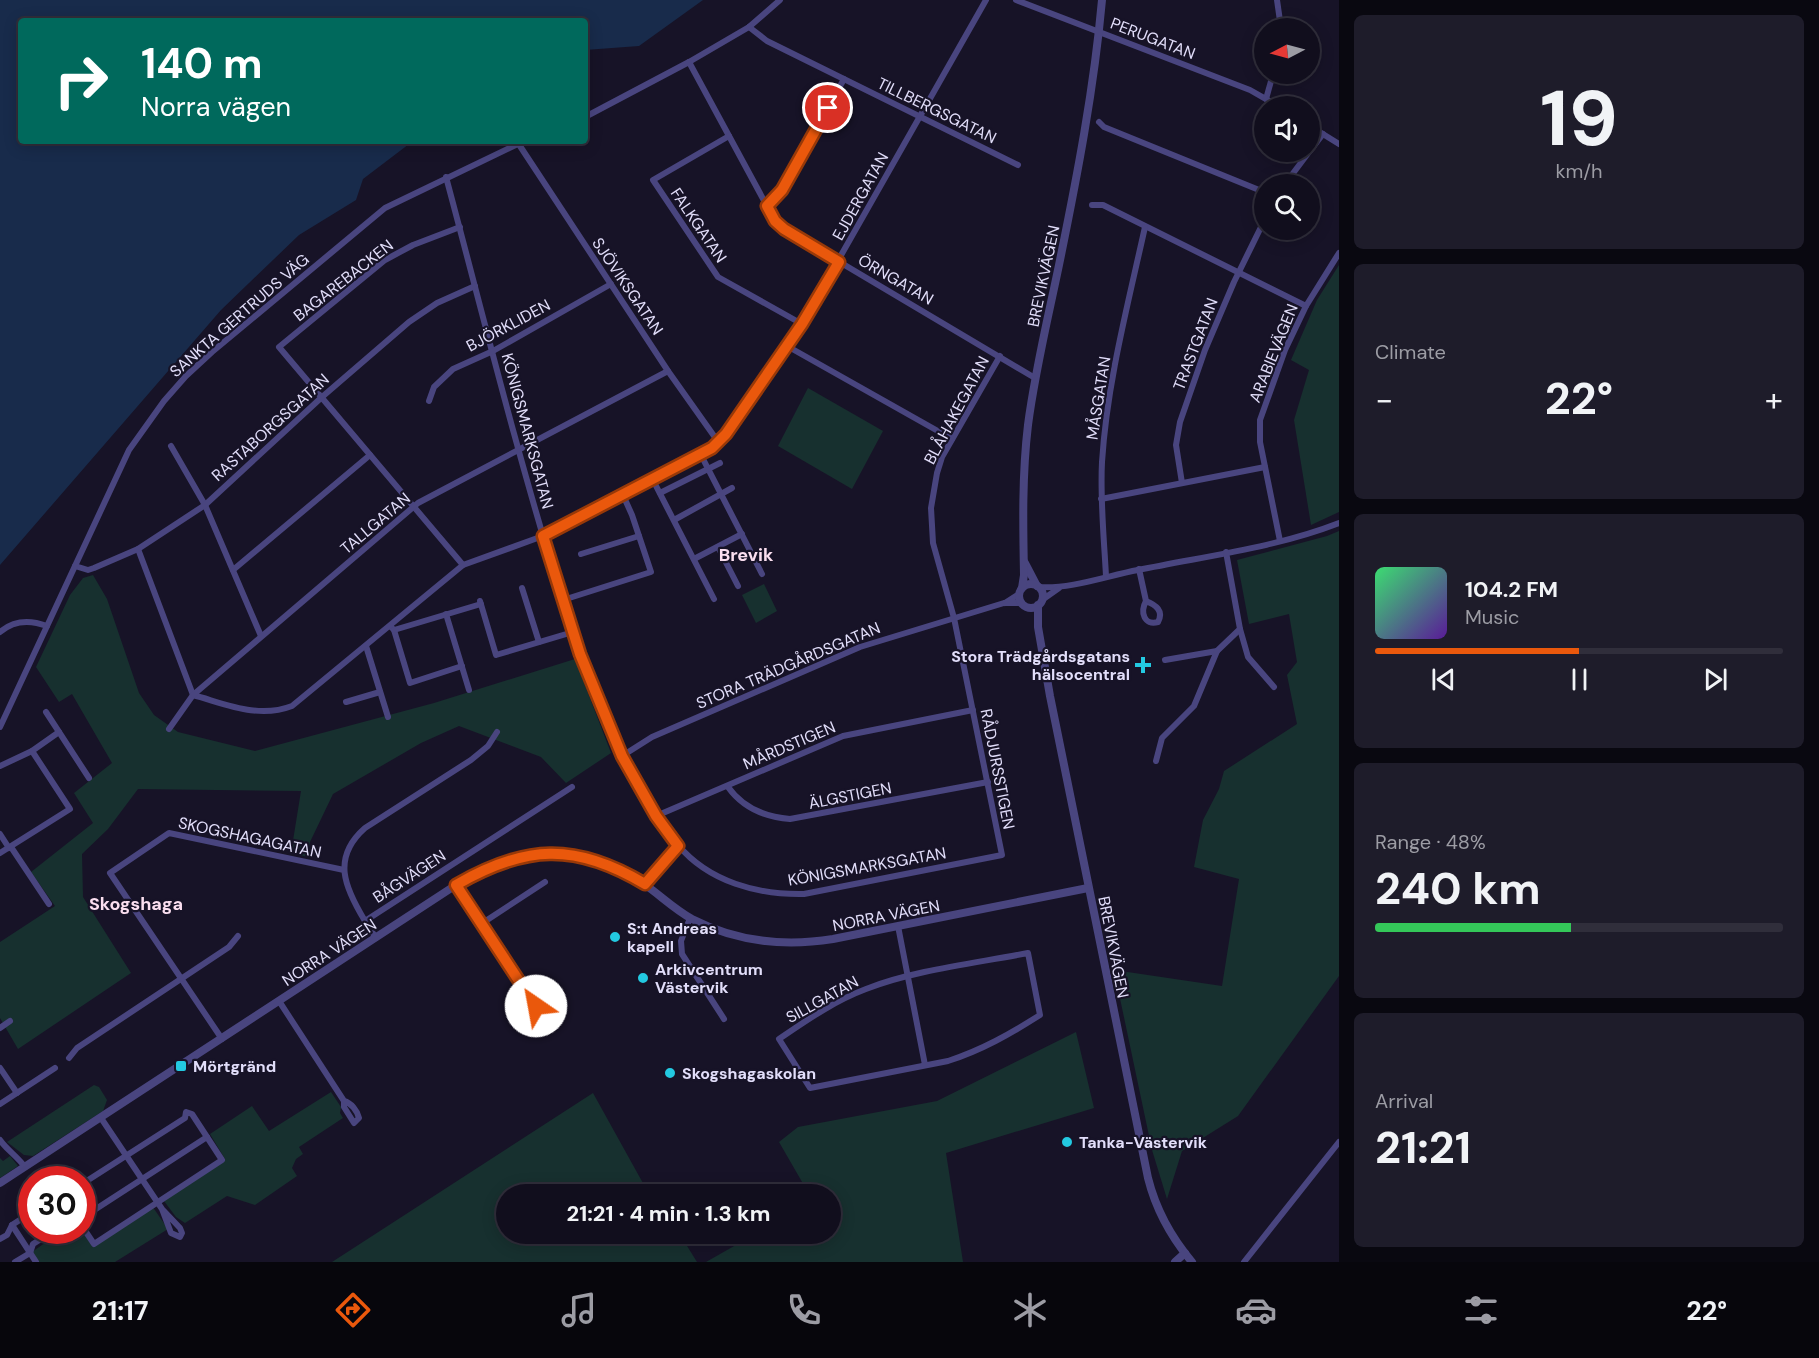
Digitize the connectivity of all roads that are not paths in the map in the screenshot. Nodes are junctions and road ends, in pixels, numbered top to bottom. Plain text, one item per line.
1 (780, 0) edge
2 (986, 0) edge
3 (1016, 0) edge
4 (1102, 0) edge
5 (1277, 0) edge
6 (1280, 18) edge
7 (749, 27) junction
8 (1099, 31) junction
9 (688, 62) junction
10 (844, 79) junction
11 (1261, 96) edge
12 (588, 115) edge
13 (921, 117) junction
14 (1099, 122) dead end
15 (1320, 132) edge
16 (1323, 134) junction
17 (729, 136) junction
18 (1320, 138) edge
19 (517, 144) edge
20 (522, 144) edge
21 (1339, 144) edge
22 (1018, 165) dead end
23 (446, 177) junction
24 (1254, 188) edge
25 (1092, 205) dead end
26 (767, 206) junction
27 (460, 227) junction
28 (1144, 227) junction
29 (1254, 240) edge
30 (1339, 253) edge
31 (839, 262) junction
32 (1238, 273) junction
33 (610, 284) junction
34 (475, 286) junction
35 (1305, 306) junction
36 (802, 324) junction
37 (788, 346) junction
38 (493, 351) junction
39 (1000, 356) junction
40 (668, 371) junction
41 (1035, 378) junction
42 (322, 397) junction
43 (429, 401) dead end
44 (952, 440) junction
45 (719, 443) junction
46 (171, 446) dead end
47 (519, 449) junction
48 (370, 454) junction
49 (701, 455) junction
50 (720, 463) dead end
51 (1265, 467) junction
52 (708, 469) junction
53 (653, 480) junction
54 (1182, 483) junction
55 (732, 488) dead end
56 (660, 493) junction
57 (721, 494) junction
58 (623, 495) junction
59 (1101, 499) junction
60 (205, 504) junction
61 (414, 507) junction
62 (674, 520) junction
63 (1339, 523) edge
64 (742, 534) junction
65 (543, 536) junction
66 (639, 536) junction
67 (1281, 541) junction
68 (718, 547) junction
69 (138, 549) junction
70 (1226, 552) junction
71 (581, 555) dead end
72 (1024, 558) junction
73 (694, 559) junction
74 (463, 565) junction
75 (75, 567) junction
76 (1139, 569) junction
77 (233, 570) junction
78 (762, 574) dead end
79 (1106, 576) junction
80 (738, 586) dead end
81 (1038, 587) junction
82 (522, 588) dead end
83 (1060, 588) junction
84 (1021, 591) junction
85 (714, 598) dead end
86 (563, 600) junction
87 (1146, 601) dead end
88 (1040, 602) junction
89 (1004, 603) junction
90 (1024, 605) junction
91 (446, 614) junction
92 (954, 618) junction
93 (47, 626) junction
94 (1038, 627) junction
95 (392, 628) junction
96 (1240, 629) junction
97 (0, 632) edge
98 (573, 632) junction
99 (261, 636) junction
100 (539, 642) junction
101 (366, 646) junction
102 (1217, 651) junction
103 (1165, 660) dead end
104 (462, 666) junction
105 (1274, 687) dead end
106 (469, 690) dead end
107 (380, 692) junction
108 (193, 695) junction
109 (346, 702) dead end
110 (973, 710) junction
111 (46, 712) dead end
112 (388, 717) dead end
113 (0, 727) edge
114 (169, 729) dead end
115 (59, 732) junction
116 (497, 732) dead end
117 (32, 751) junction
118 (622, 756) junction
119 (1156, 761) dead end
120 (0, 766) edge
121 (89, 778) dead end
122 (988, 782) junction
123 (572, 787) dead end
124 (728, 787) junction
125 (656, 816) junction
126 (0, 834) edge
127 (678, 846) junction
128 (10, 848) junction
129 (0, 853) edge
130 (1002, 855) joint
131 (344, 870) junction
132 (545, 882) dead end
133 (645, 884) junction
134 (456, 885) junction
135 (1088, 888) junction
136 (49, 904) dead end
137 (690, 918) junction
138 (365, 921) junction
139 (482, 924) junction
140 (898, 926) junction
141 (238, 936) dead end
142 (376, 938) junction
143 (908, 976) junction
144 (182, 978) junction
145 (523, 987) dead end
146 (279, 1001) junction
147 (724, 1019) dead end
148 (10, 1021) dead end
149 (0, 1028) edge
150 (222, 1039) junction
151 (69, 1058) dead end
152 (925, 1065) junction
153 (0, 1068) edge
154 (55, 1068) dead end
155 (16, 1093) junction
156 (344, 1101) dead end
157 (0, 1104) edge
158 (101, 1118) junction
159 (207, 1137) junction
160 (0, 1140) edge
161 (1339, 1142) edge
162 (127, 1156) junction
163 (24, 1166) edge
164 (27, 1166) edge
165 (18, 1172) edge
166 (96, 1175) edge
167 (142, 1179) junction
168 (0, 1184) edge
169 (157, 1202) junction
170 (96, 1209) edge
171 (162, 1209) dead end
172 (18, 1221) edge
173 (12, 1225) junction
174 (0, 1239) edge
175 (96, 1243) edge
176 (33, 1244) edge
177 (30, 1253) junction
178 (1185, 1253) junction
179 (15, 1262) edge
180 (36, 1262) edge
181 (1175, 1262) edge
182 (1192, 1262) edge
183 (1244, 1262) edge

1 - 7 street
2 - 13 street, EJDERGATAN
3 - 8 street, PERUGATAN
4 - 8 street, BREVIKVÄGEN
5 - 6 street
7 - 9 street
7 - 10 street, TILLBERGSGATAN
8 - 11 street, PERUGATAN
8 - 41 street, BREVIKVÄGEN
9 - 12 street
9 - 17 street, ÖRNGATAN
10 - 13 street, TILLBERGSGATAN
10 - 26 street
13 - 22 street, TILLBERGSGATAN
13 - 31 street, EJDERGATAN
14 - 24 street
15 - 16 street
16 - 18 street
16 - 21 street
17 - 26 street, ÖRNGATAN
17 - 36 street, FALKGATAN
19 - 23 street, SANKTA GERTRUDS VÄG
20 - 33 street, SJÖVIKSGATAN
23 - 27 street, KÖNIGSMARKSGATAN
23 - 75 street, SANKTA GERTRUDS VÄG
25 - 28 street
26 - 31 street, ÖRNGATAN
27 - 34 street, KÖNIGSMARKSGATAN
27 - 42 street, BAGAREBACKEN
28 - 32 street
28 - 59 street, MÅSGATAN
29 - 32 street, TRASTGATAN
30 - 35 street, ARABIEVÄGEN
31 - 36 street, EJDERGATAN
31 - 39 street, ÖRNGATAN
32 - 35 street
32 - 54 street, TRASTGATAN
33 - 38 street, BJÖRKLIDEN
33 - 40 street, SJÖVIKSGATAN
34 - 38 street, KÖNIGSMARKSGATAN
34 - 42 street, RASTABORGSGATAN
35 - 51 street, ARABIEVÄGEN
36 - 37 street, EJDERGATAN
37 - 44 street
37 - 45 street, EJDERGATAN
38 - 43 street, BJÖRKLIDEN
38 - 47 street, KÖNIGSMARKSGATAN
39 - 41 street, ÖRNGATAN
39 - 44 street, BLÅHAKEGATAN
40 - 45 street, SJÖVIKSGATAN
40 - 47 street, TALLGATAN
41 - 72 street, BREVIKVÄGEN
42 - 48 street
42 - 60 street, RASTABORGSGATAN
44 - 92 street, BLÅHAKEGATAN
45 - 49 street, EJDERGATAN
46 - 60 street
47 - 61 street, TALLGATAN
47 - 65 street, KÖNIGSMARKSGATAN
48 - 61 street
48 - 77 street
49 - 52 street
49 - 53 street, EJDERGATAN
50 - 52 street
51 - 54 street
51 - 67 street, ARABIEVÄGEN
52 - 56 street
52 - 57 street
53 - 56 street
53 - 58 street, EJDERGATAN
54 - 59 street
55 - 57 street
56 - 62 street
57 - 62 street
57 - 64 street
58 - 65 street, EJDERGATAN
58 - 66 street
59 - 79 street, MÅSGATAN
60 - 69 street, RASTABORGSGATAN
60 - 77 street
61 - 74 street
61 - 99 street, TALLGATAN
62 - 73 street
63 - 67 street
64 - 68 street
64 - 78 street
65 - 74 street, EJDERGATAN
65 - 86 street, KÖNIGSMARKSGATAN
66 - 71 street
66 - 86 street
67 - 70 street
68 - 73 street
68 - 80 street
69 - 75 street, RASTABORGSGATAN
69 - 108 street
70 - 76 street
70 - 96 street
72 - 81 street, BREVIKVÄGEN
72 - 84 street, BREVIKVÄGEN
73 - 85 street
74 - 95 street, EJDERGATAN
75 - 93 street, SANKTA GERTRUDS VÄG
76 - 79 street
76 - 87 street
77 - 99 street
79 - 83 street
81 - 83 street
81 - 84 street
81 - 88 street
82 - 100 street
83 - 88 street
84 - 89 street, STORA TRÄDGÅRDSGATAN
84 - 90 street
86 - 98 street, KÖNIGSMARKSGATAN
88 - 90 street
88 - 94 street, BREVIKVÄGEN
89 - 90 street, STORA TRÄDGÅRDSGATAN
89 - 92 street, STORA TRÄDGÅRDSGATAN
90 - 94 street, BREVIKVÄGEN
91 - 95 street, EJDERGATAN
91 - 100 street, EJDERGATAN
91 - 104 street
92 - 110 street, RÅDJURSSTIGEN
92 - 118 street, STORA TRÄDGÅRDSGATAN
93 - 97 street
93 - 113 street, SANKTA GERTRUDS VÄG
94 - 135 street, BREVIKVÄGEN
95 - 101 street, EJDERGATAN
95 - 104 street
96 - 102 street
96 - 105 street
98 - 100 street, EJDERGATAN
98 - 118 street, KÖNIGSMARKSGATAN
99 - 108 street, TALLGATAN
101 - 107 street
101 - 108 street, EJDERGATAN
102 - 103 street
102 - 119 street
104 - 106 street
107 - 109 street
107 - 112 street
108 - 114 street, TALLGATAN
110 - 122 street, RÅDJURSSTIGEN
110 - 124 street, MÅRDSTIGEN
111 - 115 street
115 - 117 street
115 - 121 street
116 - 131 street
117 - 120 street
117 - 128 street
118 - 125 street, KÖNIGSMARKSGATAN
122 - 124 street, ÄLGSTIGEN
122 - 130 street, RÅDJURSSTIGEN
123 - 138 street, BÅGVÄGEN
124 - 125 street, MÅRDSTIGEN
125 - 127 street, KÖNIGSMARKSGATAN
126 - 128 street
127 - 130 street, KÖNIGSMARKSGATAN
127 - 133 street
128 - 129 street
128 - 136 street
131 - 138 street, BÅGVÄGEN
131 - 144 street, SKOGSHAGAGATAN
132 - 139 street
133 - 134 street, NORRA VÄGEN
133 - 137 street, NORRA VÄGEN
134 - 139 street
134 - 142 street, NORRA VÄGEN
135 - 140 street, NORRA VÄGEN
135 - 178 street, BREVIKVÄGEN
137 - 140 street, NORRA VÄGEN
137 - 147 street
138 - 142 street
139 - 145 street
140 - 143 street
141 - 144 street
142 - 146 street, NORRA VÄGEN
143 - 152 street
143 - 152 street
143 - 152 street, SILLGATAN
144 - 150 street, SKOGSHAGAGATAN
144 - 151 street
146 - 150 street, NORRA VÄGEN
146 - 156 street
148 - 149 street
150 - 158 street, NORRA VÄGEN
153 - 155 street
154 - 155 street
155 - 157 street
158 - 162 street
158 - 164 street, NORRA VÄGEN
159 - 162 street
159 - 167 street
159 - 169 street
160 - 163 street
161 - 183 street
162 - 166 street
162 - 167 street
165 - 168 street, NORRA VÄGEN
167 - 169 street
167 - 170 street
169 - 171 street
169 - 175 street
172 - 173 street
173 - 174 street
173 - 177 street
176 - 177 street
177 - 179 street
177 - 180 street
178 - 181 street
178 - 182 street, BREVIKVÄGEN

